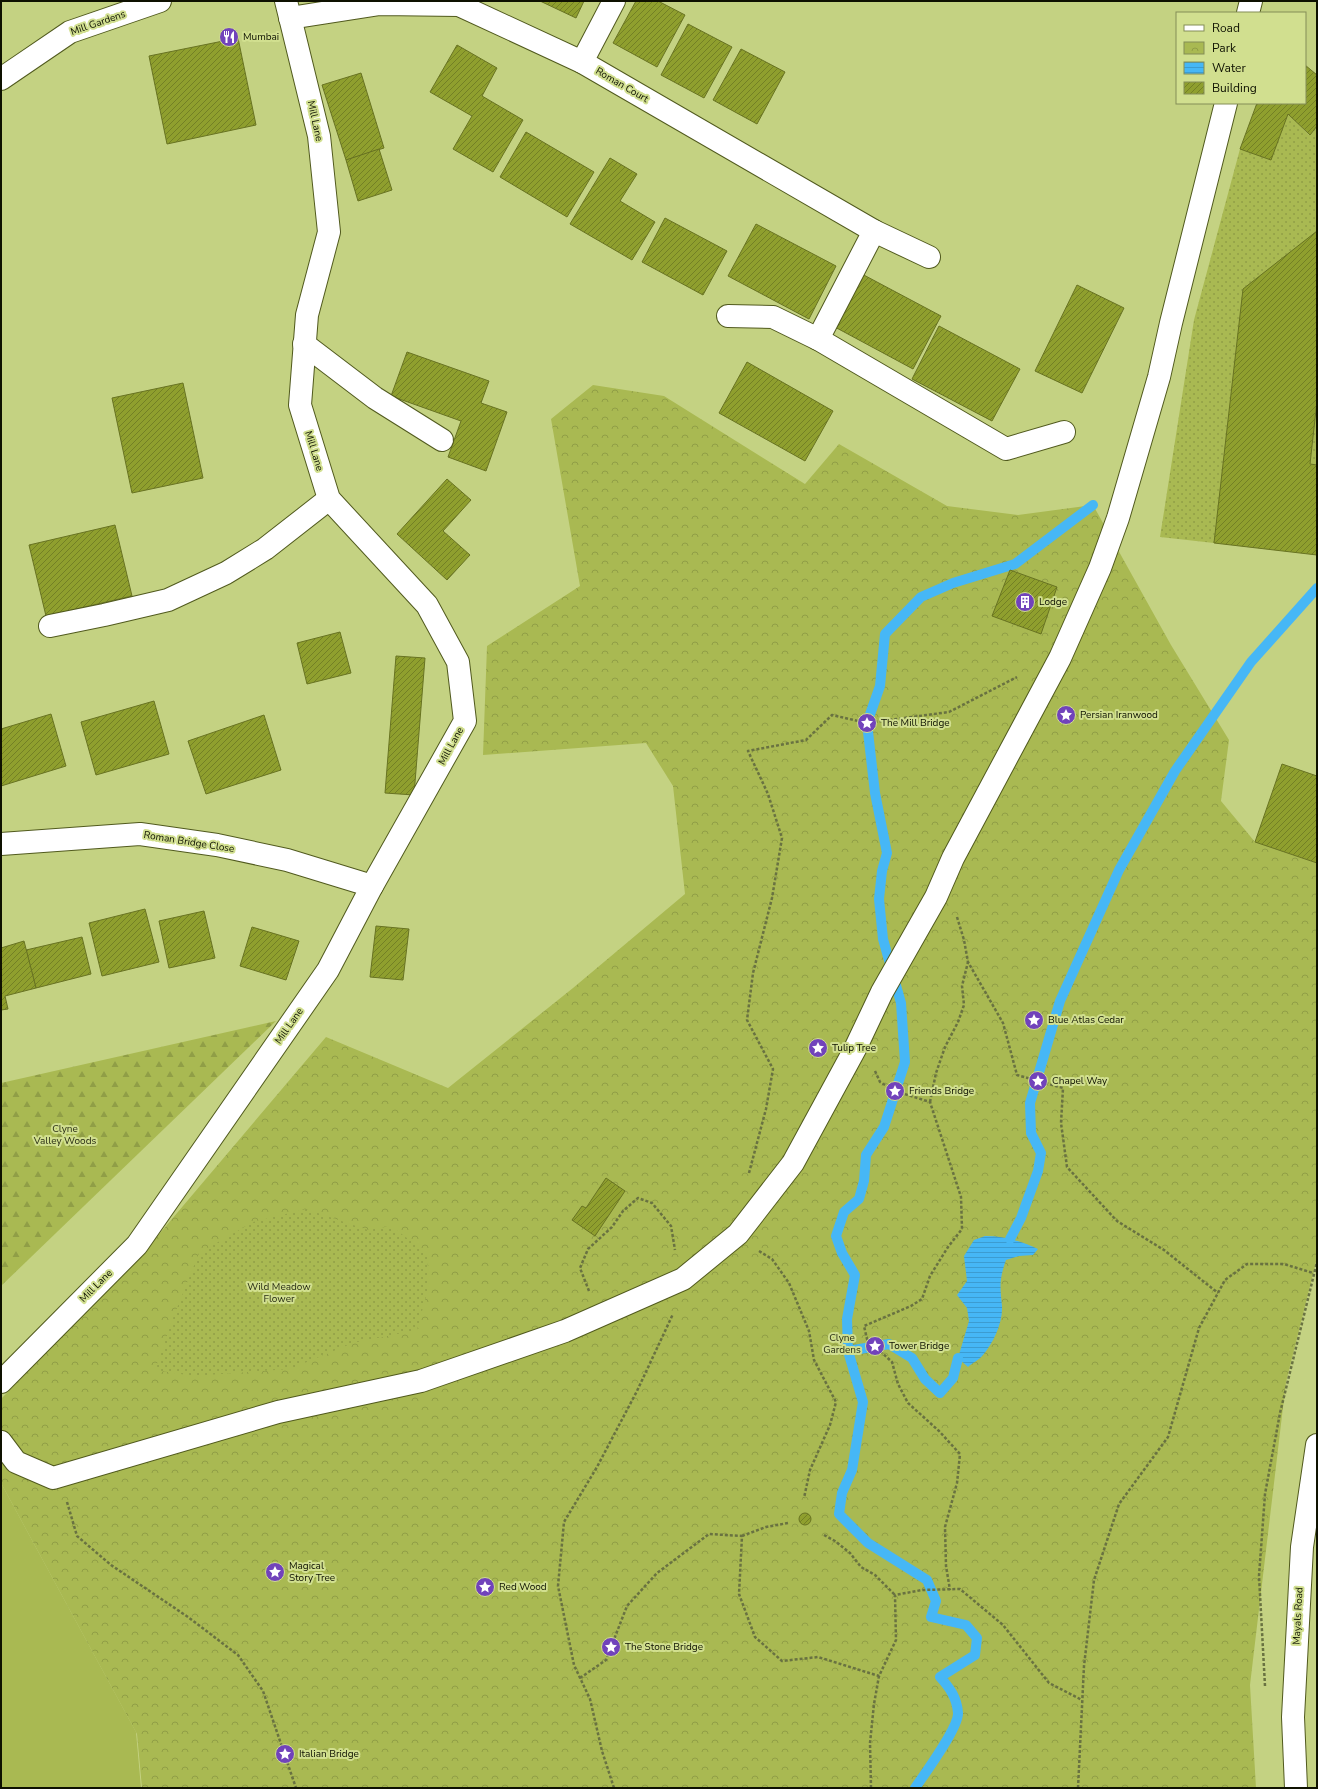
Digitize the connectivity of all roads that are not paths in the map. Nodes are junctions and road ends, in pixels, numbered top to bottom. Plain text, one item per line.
1 (160, 1) edge
2 (614, 1) edge
3 (1251, 1) edge
4 (288, 9) edge
5 (1248, 12) edge
6 (582, 62) junction
7 (1, 79) edge
8 (1226, 104) edge
9 (874, 231) junction
10 (929, 257) dead end
11 (728, 316) dead end
12 (818, 339) junction
13 (304, 344) junction
14 (1064, 432) dead end
15 (442, 440) dead end
16 (329, 499) junction
17 (50, 626) dead end
18 (1, 844) edge
19 (372, 886) junction
20 (1, 1382) edge
21 (1, 1442) edge
22 (1317, 1445) edge
23 (1296, 1788) edge

1 - 7 street, Mill Gardens
2 - 6 street
3 - 5 street
4 - 6 street, Roman Court
4 - 13 street, Mill Lane
6 - 9 street, Roman Court
8 - 21 street
9 - 10 street, Roman Court
9 - 12 street
11 - 12 street
12 - 14 street
13 - 15 street
13 - 16 street, Mill Lane
16 - 17 street
16 - 19 street, Mill Lane
18 - 19 street, Roman Bridge Close
19 - 20 street, Mill Lane
22 - 23 street, Mayals Road

